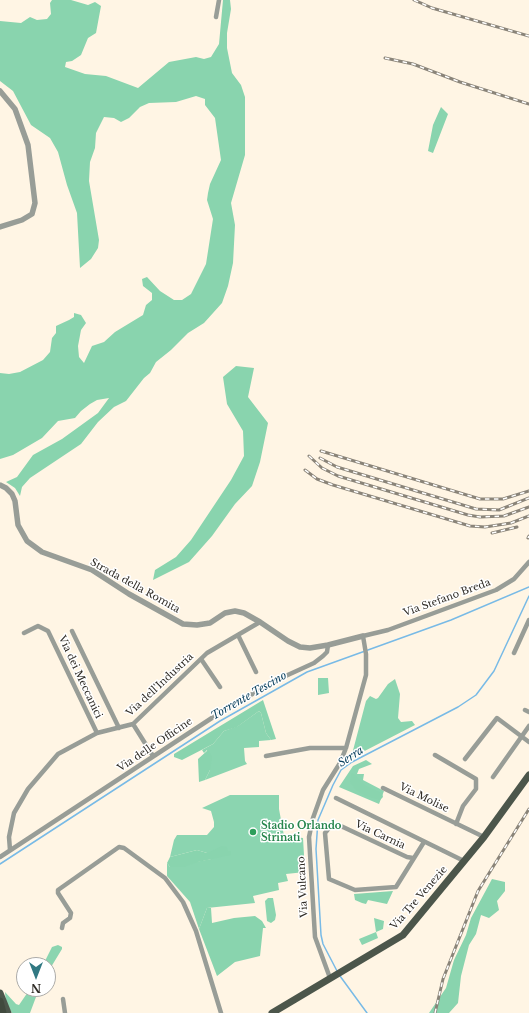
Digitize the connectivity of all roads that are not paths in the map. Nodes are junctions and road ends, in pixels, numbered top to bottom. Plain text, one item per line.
1 (219, 0) edge
2 (216, 17) dead end
3 (0, 91) edge
4 (0, 227) edge
5 (0, 485) edge
6 (529, 562) edge
7 (529, 620) edge
8 (260, 622) junction
9 (72, 631) dead end
10 (24, 633) dead end
11 (238, 635) junction
12 (363, 636) junction
13 (328, 645) junction
14 (514, 653) dead end
15 (201, 659) junction
16 (256, 672) dead end
17 (220, 687) dead end
18 (133, 724) junction
19 (529, 726) edge
20 (119, 728) junction
21 (98, 733) junction
22 (522, 737) junction
23 (529, 742) edge
24 (346, 748) junction
25 (435, 755) dead end
26 (153, 756) junction
27 (266, 756) dead end
28 (465, 759) dead end
29 (529, 775) edge
30 (493, 777) dead end
31 (383, 788) dead end
32 (336, 798) dead end
33 (456, 824) junction
34 (484, 837) junction
35 (424, 842) junction
36 (10, 850) junction
37 (0, 856) edge
38 (414, 858) junction
39 (464, 861) junction
40 (62, 928) dead end
41 (332, 977) junction
42 (0, 993) edge
43 (63, 999) dead end
44 (0, 1001) edge
45 (3, 1013) edge
46 (8, 1013) edge
47 (65, 1013) edge
48 (221, 1013) edge
49 (272, 1013) edge

1 - 2 street
3 - 4 street
5 - 8 street, Strada della Romita
6 - 12 street, Via Stefano Breda
7 - 14 street
8 - 11 street, Via dell'Industria
8 - 13 street, Strada della Romita
9 - 20 street
10 - 21 street, Via dei Meccanici
11 - 15 street, Via dell'Industria
11 - 16 street
12 - 13 street, Strada della Romita
12 - 24 street, Via Vulcano
13 - 26 street, Via delle Officine
15 - 17 street
15 - 18 street, Via dell'Industria
18 - 20 street, Via dell'Industria
18 - 26 street
19 - 22 street
20 - 21 street, Via dell'Industria
21 - 36 street, Via dell'Industria
22 - 23 street
22 - 28 street
22 - 30 street
24 - 27 street
24 - 41 street, Via Vulcano
25 - 33 street, Via Molise
26 - 36 street, Via delle Officine
29 - 34 main road, Via Tre Venezie
31 - 33 street, Via Molise
32 - 35 street, Via Carnia
33 - 34 street, Via Molise
34 - 39 main road, Via Tre Venezie
35 - 38 street, Via Carnia
35 - 39 street, Via Carnia
36 - 37 street, Via delle Officine
38 - 38 street, Via Carnia
39 - 41 main road, Via Tre Venezie
40 - 48 street
41 - 49 main road, Via Tre Venezie
42 - 46 main road
43 - 47 street
44 - 45 highway

